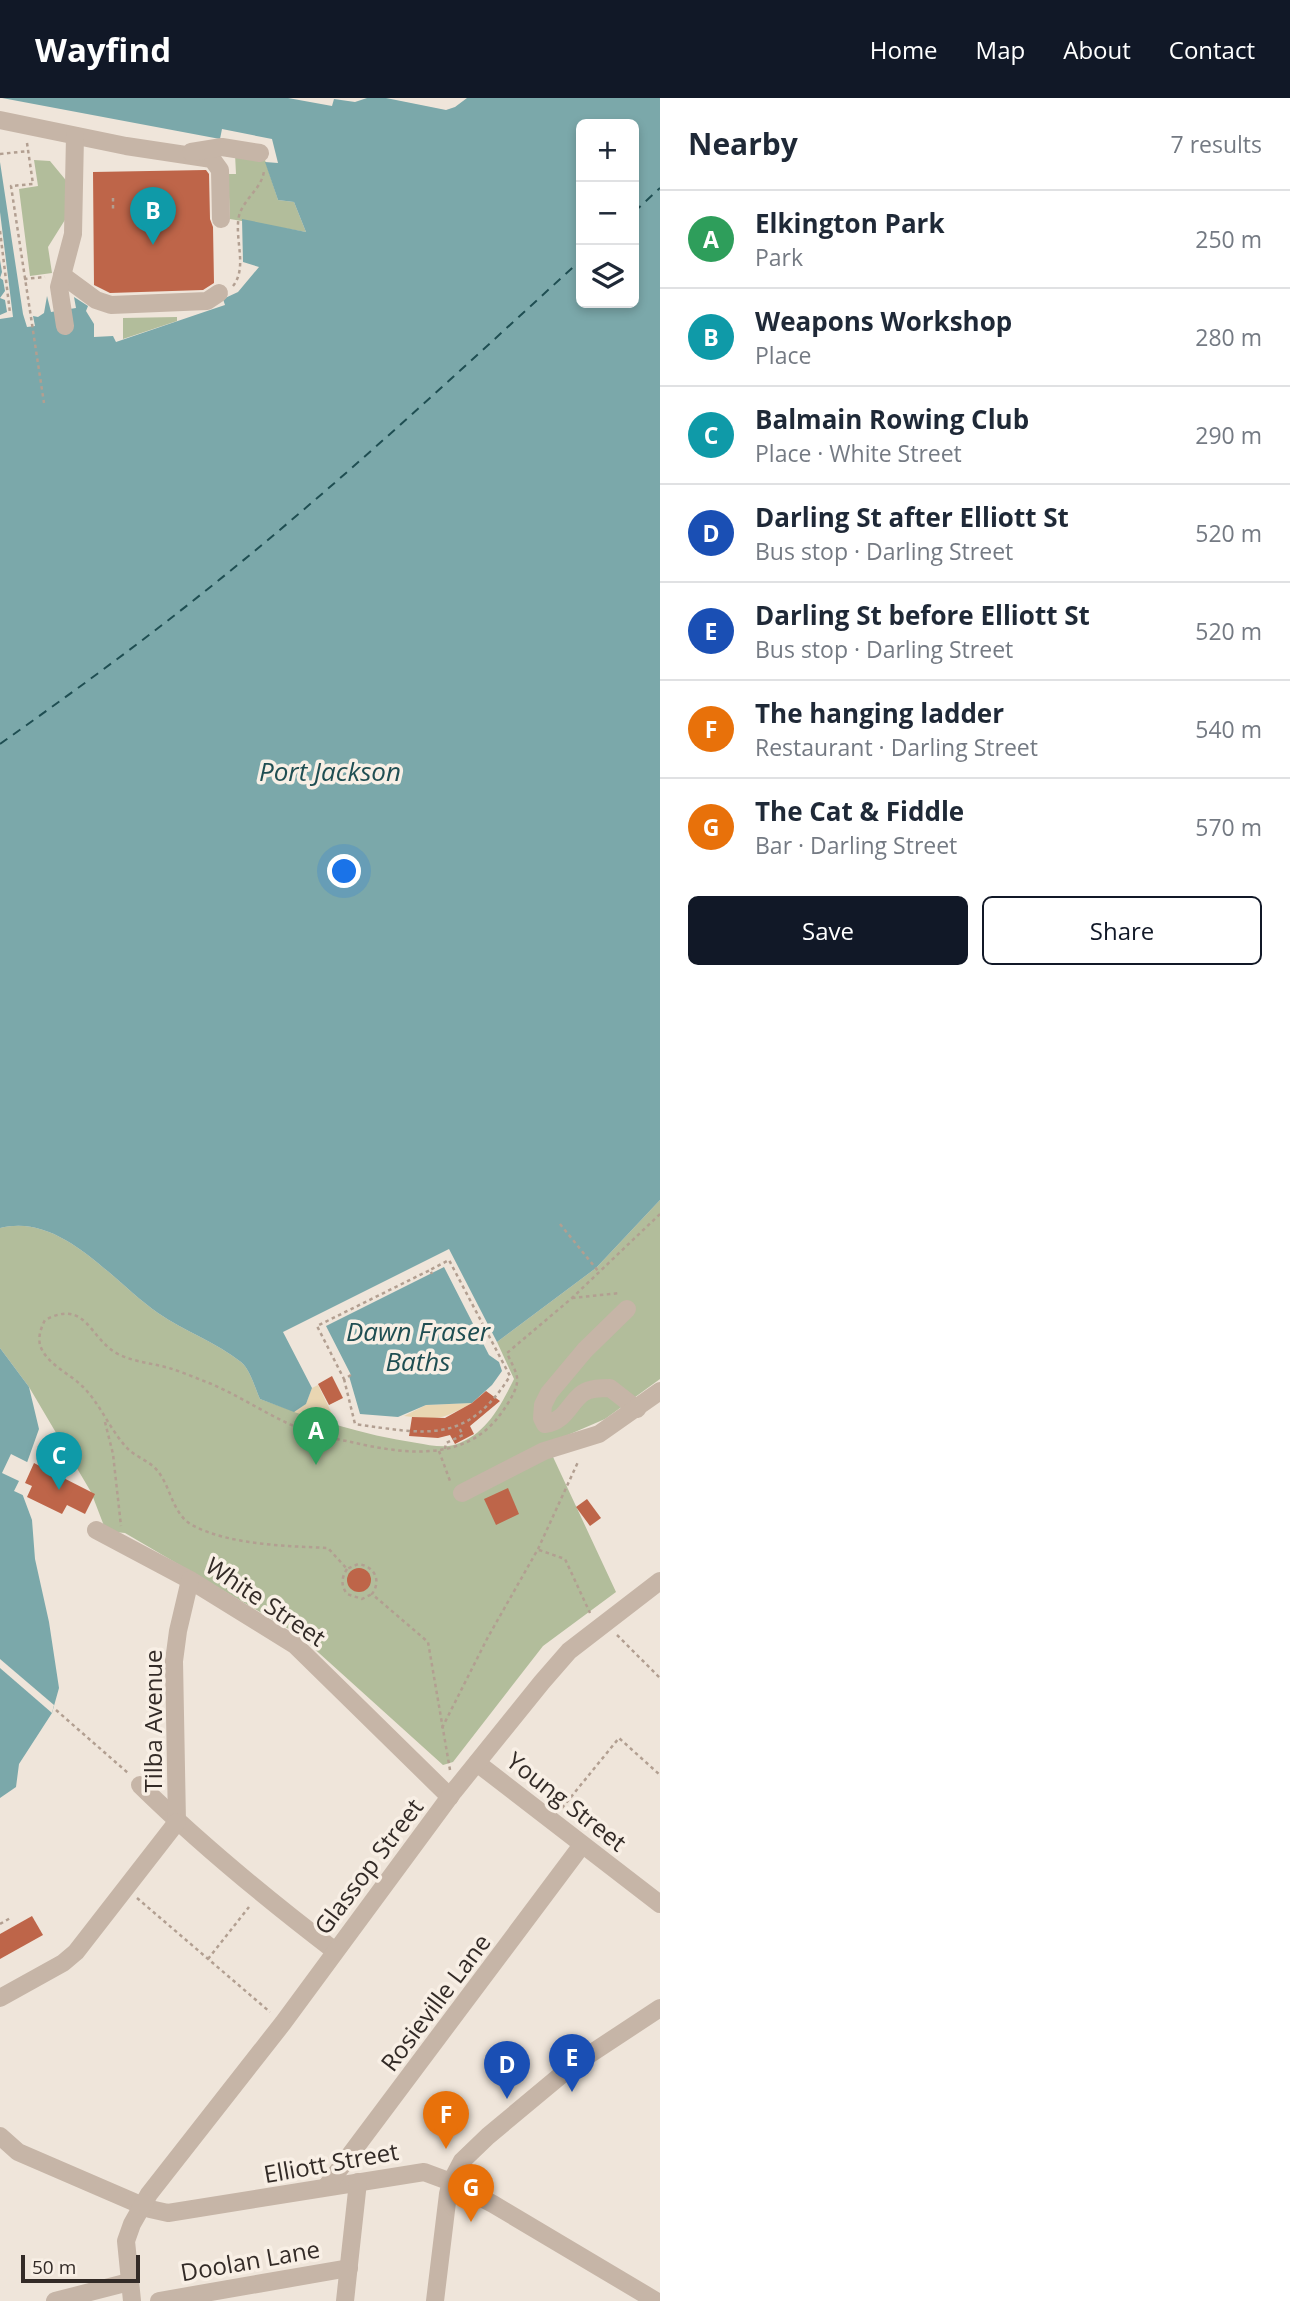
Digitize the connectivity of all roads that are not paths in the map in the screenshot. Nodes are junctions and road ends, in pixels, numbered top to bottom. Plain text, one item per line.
1 (0, 120) edge
2 (75, 136) junction
3 (260, 153) road end
4 (180, 154) junction
5 (221, 219) dead end
6 (62, 275) junction
7 (216, 296) road end
8 (65, 326) dead end
9 (627, 1309) road end
10 (660, 1391) edge
11 (637, 1409) junction
12 (457, 1490) road end
13 (96, 1530) dead end
14 (190, 1580) junction
15 (660, 1581) edge
16 (477, 1763) junction
17 (140, 1785) road end
18 (452, 1794) junction
19 (177, 1822) junction
20 (582, 1845) junction
21 (658, 1900) edge
22 (334, 1951) junction
23 (0, 1998) edge
24 (660, 2008) edge
25 (0, 2136) edge
26 (358, 2182) junction
27 (451, 2182) junction
28 (326, 2188) junction
29 (142, 2206) junction
30 (349, 2268) junction
31 (129, 2282) junction
32 (55, 2301) edge
33 (132, 2301) edge
34 (159, 2301) edge
35 (345, 2301) edge
36 (435, 2301) edge
37 (656, 2301) edge

1 - 2 street
2 - 4 street
2 - 6 street
3 - 4 street
4 - 5 street
6 - 7 street
6 - 8 street
9 - 11 street
10 - 11 street
11 - 12 street
13 - 14 street, White Street
14 - 18 street, White Street
14 - 19 street, Tilba Avenue
15 - 16 street, Glassop Street
16 - 18 street, Glassop Street
16 - 20 street, Young Street
17 - 19 street
18 - 22 street, Glassop Street
19 - 22 street
19 - 23 street
20 - 21 street, Young Street
20 - 28 street, Rosieville Lane
22 - 29 street, Glassop Street
24 - 27 street
25 - 29 street, Elliott Street
26 - 27 street, Elliott Street
26 - 28 street, Elliott Street
26 - 30 street
27 - 36 street
27 - 37 street, Elliott Street
28 - 29 street, Elliott Street
29 - 31 street, Glassop Street
30 - 34 street, Doolan Lane
30 - 35 street
31 - 32 street
31 - 33 street, Glassop Street

